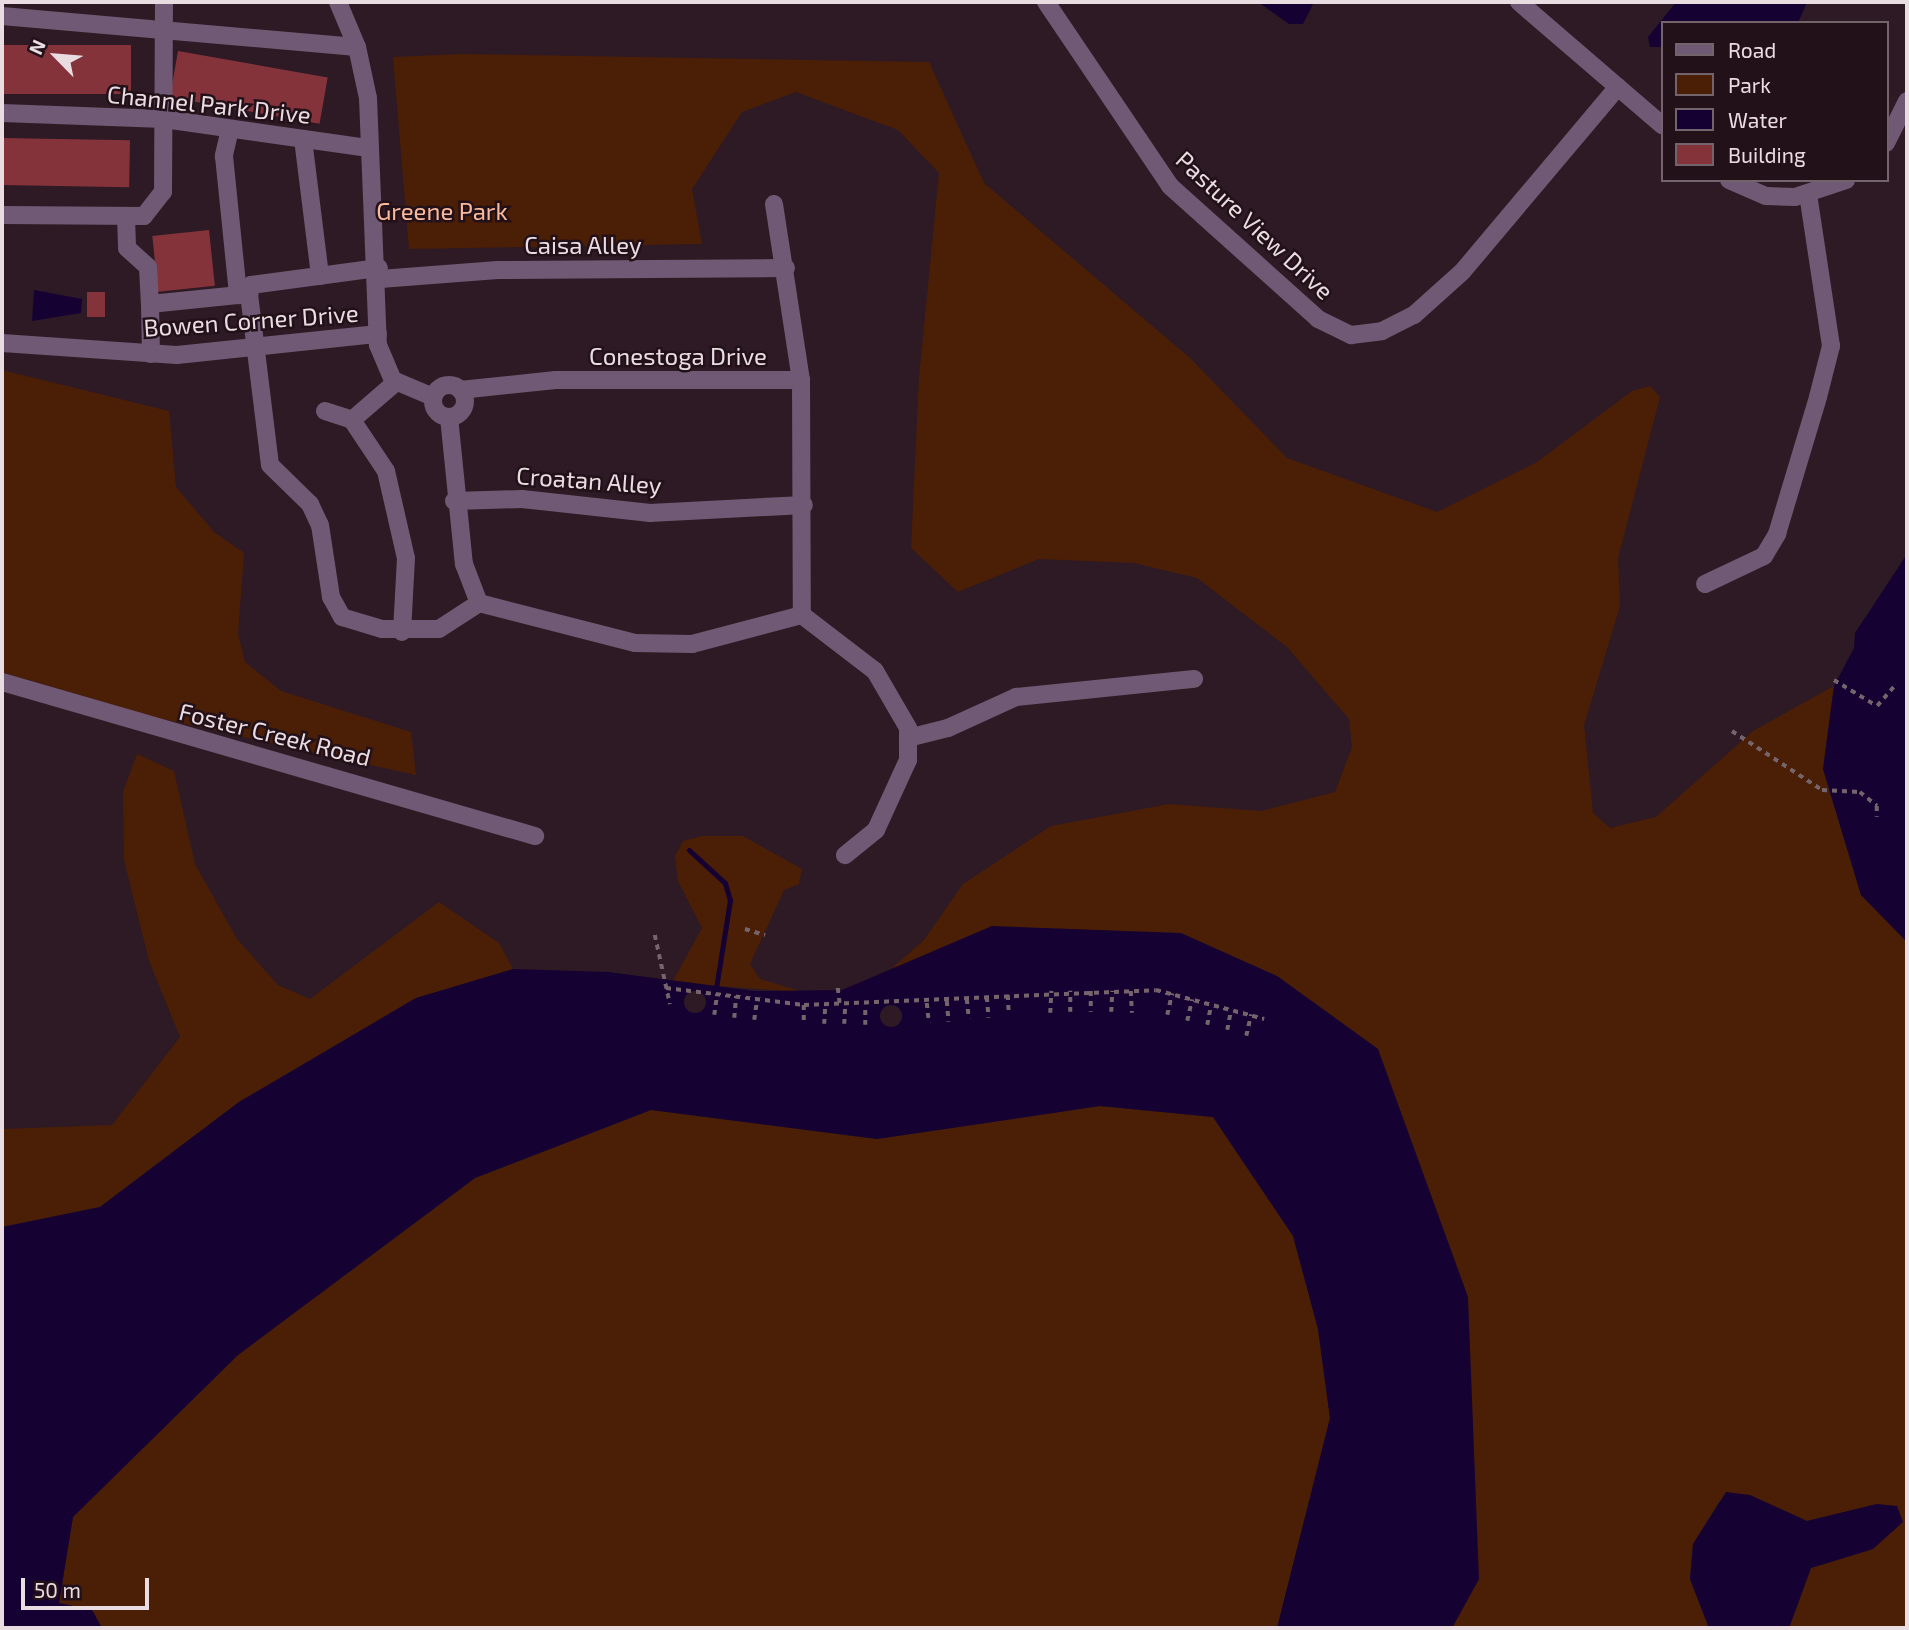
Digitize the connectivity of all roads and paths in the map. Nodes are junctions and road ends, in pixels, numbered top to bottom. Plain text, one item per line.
1 (6, 2) edge
2 (164, 2) edge
3 (338, 2) edge
4 (1046, 2) edge
5 (1519, 2) edge
6 (2, 16) edge
7 (162, 28) junction
8 (357, 47) junction
9 (1618, 87) junction
10 (1907, 101) edge
11 (2, 113) edge
12 (164, 119) junction
13 (1660, 123) edge
14 (230, 129) junction
15 (303, 139) junction
16 (1888, 139) edge
17 (369, 148) junction
18 (1734, 182) edge
19 (1841, 182) edge
20 (1808, 194) junction
21 (775, 204) dead end
22 (2, 215) edge
23 (126, 217) junction
24 (786, 268) junction
25 (379, 273) junction
26 (320, 276) junction
27 (244, 294) junction
28 (150, 304) junction
29 (378, 334) junction
30 (2, 343) edge
31 (255, 347) junction
32 (151, 354) junction
33 (801, 380) junction
34 (396, 382) junction
35 (460, 390) junction
36 (433, 397) junction
37 (325, 411) dead end
38 (449, 417) junction
39 (352, 420) junction
40 (454, 502) junction
41 (804, 505) junction
42 (1705, 584) dead end
43 (479, 603) junction
44 (802, 615) junction
45 (402, 632) junction
46 (1194, 679) dead end
47 (1834, 680) dead end
48 (2, 682) edge
49 (1896, 684) dead end
50 (1732, 730) dead end
51 (908, 738) junction
52 (1877, 817) dead end
53 (535, 836) dead end
54 (845, 855) dead end
55 (745, 929) dead end
56 (655, 935) dead end
57 (765, 935) dead end
58 (666, 988) junction
59 (838, 988) dead end
60 (1051, 991) junction
61 (1070, 991) junction
62 (1091, 991) junction
63 (1112, 991) junction
64 (1131, 991) junction
65 (717, 994) junction
66 (1172, 994) junction
67 (1008, 995) junction
68 (736, 996) junction
69 (987, 997) junction
70 (757, 999) junction
71 (967, 999) junction
72 (1192, 1000) junction
73 (947, 1001) junction
74 (927, 1003) junction
75 (670, 1004) dead end
76 (1211, 1004) junction
77 (804, 1005) junction
78 (825, 1005) junction
79 (842, 1005) junction
80 (865, 1005) junction
81 (1231, 1010) junction
82 (1070, 1012) dead end
83 (1091, 1012) dead end
84 (1111, 1012) dead end
85 (1051, 1013) dead end
86 (1132, 1013) dead end
87 (714, 1015) dead end
88 (1009, 1015) dead end
89 (1167, 1015) dead end
90 (1251, 1015) junction
91 (734, 1018) dead end
92 (989, 1018) dead end
93 (1264, 1018) dead end
94 (969, 1019) dead end
95 (754, 1020) dead end
96 (949, 1021) dead end
97 (1187, 1021) dead end
98 (929, 1023) dead end
99 (804, 1024) dead end
100 (824, 1024) dead end
101 (844, 1024) dead end
102 (865, 1025) dead end
103 (1207, 1025) dead end
104 (1227, 1030) dead end
105 (1246, 1036) dead end

1 - 6 street
2 - 7 street
3 - 8 street
4 - 9 street, Pasture View Drive
5 - 9 street
6 - 7 street
7 - 8 street
7 - 12 street
8 - 17 street
9 - 13 street
10 - 16 street
11 - 12 street, Channel Park Drive
12 - 14 street, Channel Park Drive
12 - 23 street
14 - 15 street, Channel Park Drive
14 - 27 street
15 - 17 street, Channel Park Drive
15 - 26 street
17 - 25 street
18 - 20 street
19 - 20 street
20 - 42 street
21 - 24 street, Conestoga Drive
22 - 23 street
23 - 28 street
24 - 25 street, Caisa Alley
24 - 33 street, Conestoga Drive
25 - 26 street, Caisa Alley
25 - 29 street
26 - 27 street, Caisa Alley
27 - 28 street
27 - 31 street
28 - 32 street
29 - 31 street, Bowen Corner Drive
29 - 34 street
30 - 32 street, Bowen Corner Drive
31 - 32 street, Bowen Corner Drive
31 - 45 street
33 - 35 street, Conestoga Drive
33 - 41 street, Conestoga Drive
34 - 36 street
34 - 39 street
35 - 36 street
35 - 38 street
36 - 38 street
37 - 39 street
38 - 40 street
39 - 45 street
40 - 41 street, Croatan Alley
40 - 43 street
41 - 44 street, Conestoga Drive
43 - 44 street
43 - 45 street
44 - 51 street
46 - 51 street
47 - 49 path
48 - 53 street, Foster Creek Road
50 - 52 path
51 - 54 street
55 - 57 path
56 - 58 path
58 - 65 path
58 - 75 path
59 - 79 path
60 - 61 path
60 - 67 path
60 - 85 path
61 - 62 path
61 - 82 path
62 - 63 path
62 - 83 path
63 - 64 path
63 - 84 path
64 - 66 path
64 - 86 path
65 - 68 path
65 - 87 path
66 - 72 path
66 - 89 path
67 - 69 path
67 - 88 path
68 - 70 path
68 - 91 path
69 - 71 path
69 - 92 path
70 - 77 path
70 - 95 path
71 - 73 path
71 - 94 path
72 - 76 path
72 - 97 path
73 - 74 path
73 - 96 path
74 - 80 path
74 - 98 path
76 - 81 path
76 - 103 path
77 - 78 path
77 - 99 path
78 - 79 path
78 - 100 path
79 - 80 path
79 - 101 path
80 - 102 path
81 - 90 path
81 - 104 path
90 - 93 path
90 - 105 path

